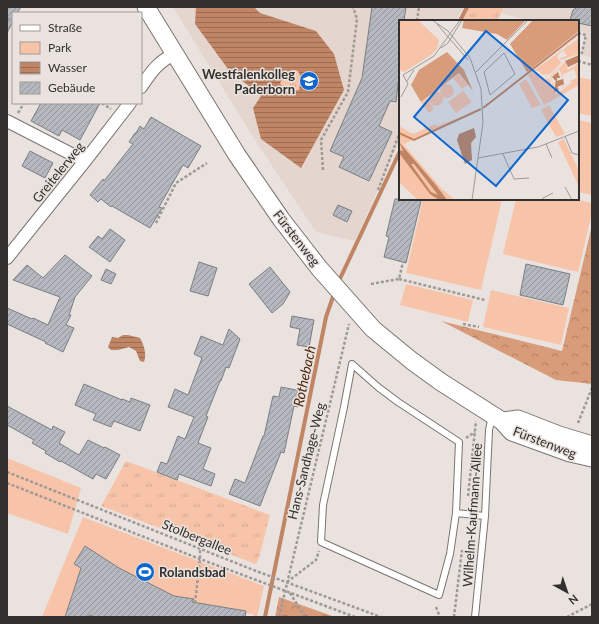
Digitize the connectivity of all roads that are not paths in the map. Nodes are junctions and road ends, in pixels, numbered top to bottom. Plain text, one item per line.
1 (146, 7) edge
2 (174, 54) junction
3 (142, 86) edge
4 (129, 104) edge
5 (7, 121) edge
6 (85, 161) junction
7 (7, 258) edge
8 (497, 418) junction
9 (592, 445) edge
10 (592, 458) edge
11 (456, 512) junction
12 (485, 516) junction
13 (475, 617) edge

1 - 2 main road, Fürstenweg
2 - 3 street
2 - 8 main road, Fürstenweg
4 - 6 street, Greitelerweg
5 - 6 street
6 - 7 street, Greitelerweg
8 - 9 main road, Fürstenweg
8 - 10 main road, Fürstenweg
8 - 12 lane, Wilhelm-Kaufmann-Allee
11 - 11 lane
11 - 12 lane
12 - 13 lane, Wilhelm-Kaufmann-Allee

